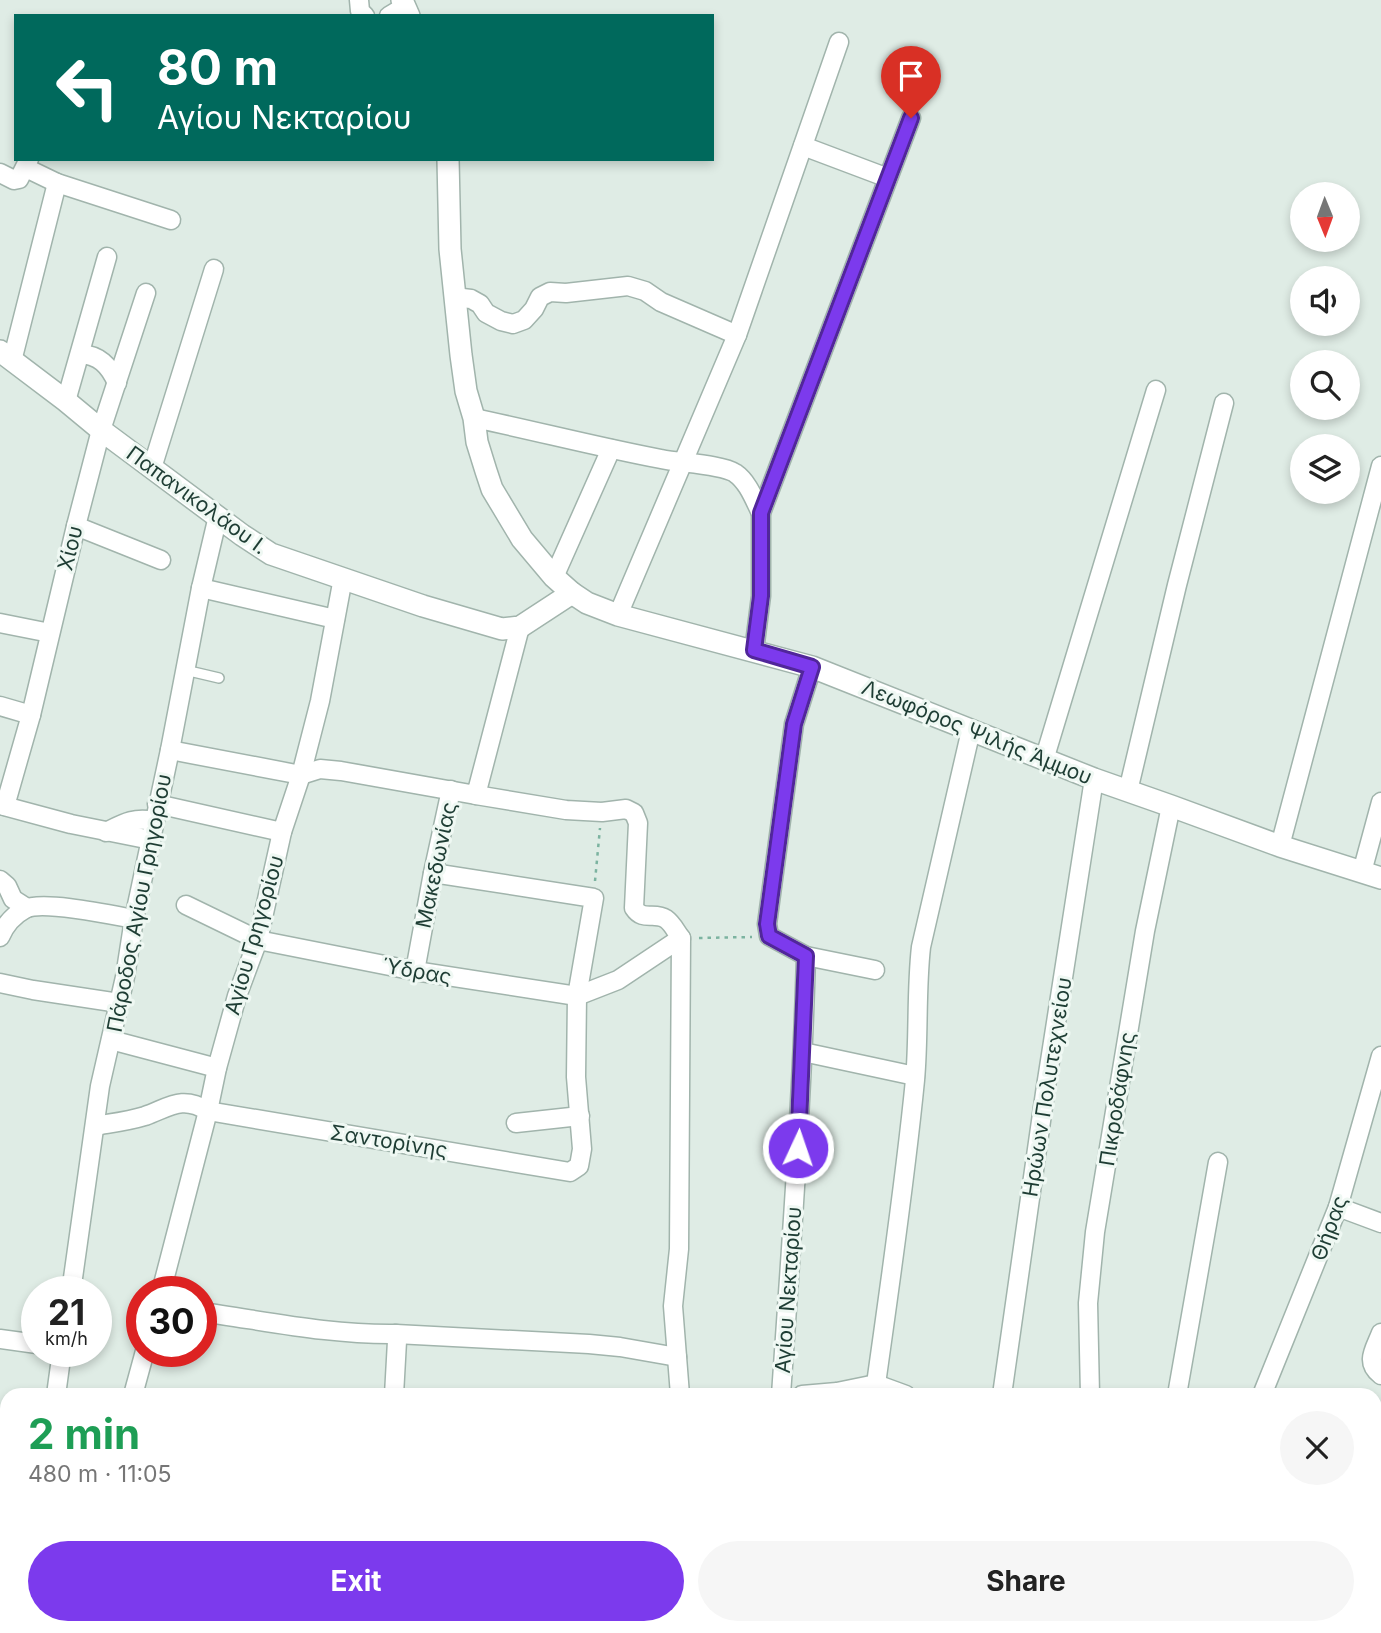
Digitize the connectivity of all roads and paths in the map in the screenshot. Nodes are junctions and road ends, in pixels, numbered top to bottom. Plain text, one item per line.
1 (839, 42) dead end
2 (911, 118) dead end
3 (803, 146) junction
4 (448, 161) edge
5 (27, 163) edge
6 (0, 173) edge
7 (888, 178) junction
8 (57, 183) junction
9 (171, 220) dead end
10 (107, 257) dead end
11 (214, 269) dead end
12 (146, 293) dead end
13 (454, 297) junction
14 (737, 335) junction
15 (80, 354) junction
16 (6, 356) edge
17 (117, 383) junction
18 (1156, 390) dead end
19 (66, 401) junction
20 (1224, 403) dead end
21 (474, 418) junction
22 (101, 430) junction
23 (611, 449) junction
24 (682, 463) junction
25 (1381, 466) edge
26 (152, 468) junction
27 (761, 513) junction
28 (218, 516) junction
29 (76, 526) junction
30 (161, 560) dead end
31 (554, 577) junction
32 (343, 578) junction
33 (201, 588) junction
34 (572, 593) junction
35 (618, 615) junction
36 (335, 619) junction
37 (0, 622) edge
38 (520, 627) junction
39 (50, 633) junction
40 (754, 650) junction
41 (812, 667) junction
42 (185, 670) junction
43 (219, 678) dead end
44 (0, 706) edge
45 (32, 715) junction
46 (971, 730) junction
47 (170, 750) junction
48 (1044, 760) junction
49 (301, 775) junction
50 (1094, 779) junction
51 (451, 790) junction
52 (1128, 791) junction
53 (476, 796) junction
54 (1381, 802) edge
55 (2, 806) edge
56 (1171, 806) junction
57 (602, 812) junction
58 (156, 813) junction
59 (106, 832) junction
60 (282, 832) junction
61 (151, 840) junction
62 (1280, 846) junction
63 (433, 873) junction
64 (1372, 875) edge
65 (0, 880) edge
66 (594, 898) junction
67 (186, 905) dead end
68 (27, 908) junction
69 (134, 919) junction
70 (769, 936) junction
71 (0, 937) edge
72 (681, 938) junction
73 (258, 940) junction
74 (806, 956) junction
75 (876, 970) dead end
76 (415, 971) junction
77 (0, 983) edge
78 (577, 996) junction
79 (83, 998) junction
80 (119, 1003) junction
81 (113, 1033) junction
82 (803, 1052) junction
83 (1381, 1056) edge
84 (217, 1068) junction
85 (915, 1076) junction
86 (208, 1111) junction
87 (580, 1116) junction
88 (516, 1124) dead end
89 (95, 1126) junction
90 (1218, 1162) dead end
91 (1338, 1208) junction
92 (1381, 1223) edge
93 (73, 1276) edge
94 (165, 1276) edge
95 (217, 1314) edge
96 (1381, 1332) edge
97 (396, 1334) junction
98 (0, 1339) edge
99 (21, 1342) edge
100 (677, 1357) junction
101 (60, 1367) edge
102 (141, 1367) edge
103 (1381, 1375) edge
104 (876, 1384) junction
105 (57, 1388) edge
106 (135, 1388) edge
107 (394, 1388) edge
108 (679, 1388) edge
109 (781, 1388) edge
110 (859, 1388) edge
111 (887, 1388) edge
112 (1003, 1388) edge
113 (1090, 1388) edge
114 (1178, 1388) edge
115 (1265, 1388) edge

1 - 3 street
2 - 7 street
3 - 7 street
3 - 14 street
4 - 13 street, Λεωφόρος Ψιλής Άμμου
5 - 6 street
5 - 8 street
7 - 27 street
8 - 9 street
8 - 16 street
10 - 15 street
11 - 26 street
12 - 17 street, Χίου
13 - 14 street
13 - 21 street, Λεωφόρος Ψιλής Άμμου
14 - 24 street
15 - 17 street
15 - 19 street
16 - 19 street, Παπανικολάου Ι.
17 - 22 street, Χίου
18 - 48 street
19 - 22 street, Παπανικολάου Ι.
20 - 52 street
21 - 23 street
21 - 31 street, Λεωφόρος Ψιλής Άμμου
22 - 26 street, Παπανικολάου Ι.
22 - 29 street, Χίου
23 - 24 street
23 - 31 street
24 - 27 street
24 - 35 street
25 - 62 street
26 - 28 street, Παπανικολάου Ι.
27 - 40 street
28 - 32 street, Παπανικολάου Ι.
28 - 33 street, Πάροδος Αγίου Γρηγορίου
29 - 30 street
29 - 39 street, Χίου
31 - 34 street, Λεωφόρος Ψιλής Άμμου
32 - 36 street, Αγίου Γρηγορίου
32 - 38 street, Παπανικολάου Ι.
33 - 36 street
33 - 42 street, Πάροδος Αγίου Γρηγορίου
34 - 35 street, Λεωφόρος Ψιλής Άμμου
34 - 38 street
35 - 40 street, Λεωφόρος Ψιλής Άμμου
36 - 49 street, Αγίου Γρηγορίου
37 - 39 street
38 - 53 street, Μακεδωνίας
39 - 45 street, Χίου
40 - 41 street, Λεωφόρος Ψιλής Άμμου
41 - 46 street, Λεωφόρος Ψιλής Άμμου
41 - 70 street
42 - 43 lane
42 - 47 street, Πάροδος Αγίου Γρηγορίου
44 - 45 street
45 - 55 street, Χίου
46 - 48 street, Λεωφόρος Ψιλής Άμμου
46 - 85 street
47 - 49 street
47 - 58 street, Πάροδος Αγίου Γρηγορίου
48 - 50 street, Λεωφόρος Ψιλής Άμμου
49 - 51 street
49 - 60 street, Αγίου Γρηγορίου
50 - 52 street, Λεωφόρος Ψιλής Άμμου
50 - 112 street, Ηρώων Πολυτεχνείου
51 - 53 street, Μακεδωνίας
51 - 63 street, Μακεδωνίας
52 - 56 street, Λεωφόρος Ψιλής Άμμου
53 - 57 street
54 - 64 street
55 - 59 street
56 - 62 street, Λεωφόρος Ψιλής Άμμου
56 - 113 street, Πικροδάφνης
57 - 66 path
57 - 72 street
58 - 59 street
58 - 60 street
58 - 61 street, Πάροδος Αγίου Γρηγορίου
59 - 61 street
60 - 73 street, Αγίου Γρηγορίου
61 - 69 street, Πάροδος Αγίου Γρηγορίου
62 - 64 street, Λεωφόρος Ψιλής Άμμου
63 - 66 street
63 - 76 street, Μακεδωνίας
65 - 68 street
66 - 78 street
67 - 73 street, Ύδρας
68 - 69 street
68 - 71 street
69 - 80 street, Πάροδος Αγίου Γρηγορίου
70 - 72 path
70 - 74 street
72 - 78 street
72 - 100 street
73 - 76 street, Ύδρας
73 - 84 street, Αγίου Γρηγορίου
74 - 75 street
74 - 82 street, Αγίου Νεκταρίου
76 - 78 street, Ύδρας
77 - 79 street
78 - 87 street
79 - 80 street
79 - 81 street
80 - 81 street, Πάροδος Αγίου Γρηγορίου
81 - 84 street
81 - 89 street, Πάροδος Αγίου Γρηγορίου
82 - 85 street
82 - 109 street, Αγίου Νεκταρίου
83 - 91 street, Θήρας
84 - 86 street, Αγίου Γρηγορίου
85 - 104 street
86 - 87 street, Σαντορίνης
86 - 89 street, Σαντορίνης
86 - 94 street, Αγίου Γρηγορίου
87 - 88 street
89 - 93 street, Πάροδος Αγίου Γρηγορίου
90 - 114 street
91 - 92 street
91 - 115 street, Θήρας
95 - 97 street
96 - 103 street
97 - 100 street
97 - 107 street
98 - 99 street
100 - 108 street
101 - 105 street
102 - 106 street
104 - 110 street
104 - 111 street

